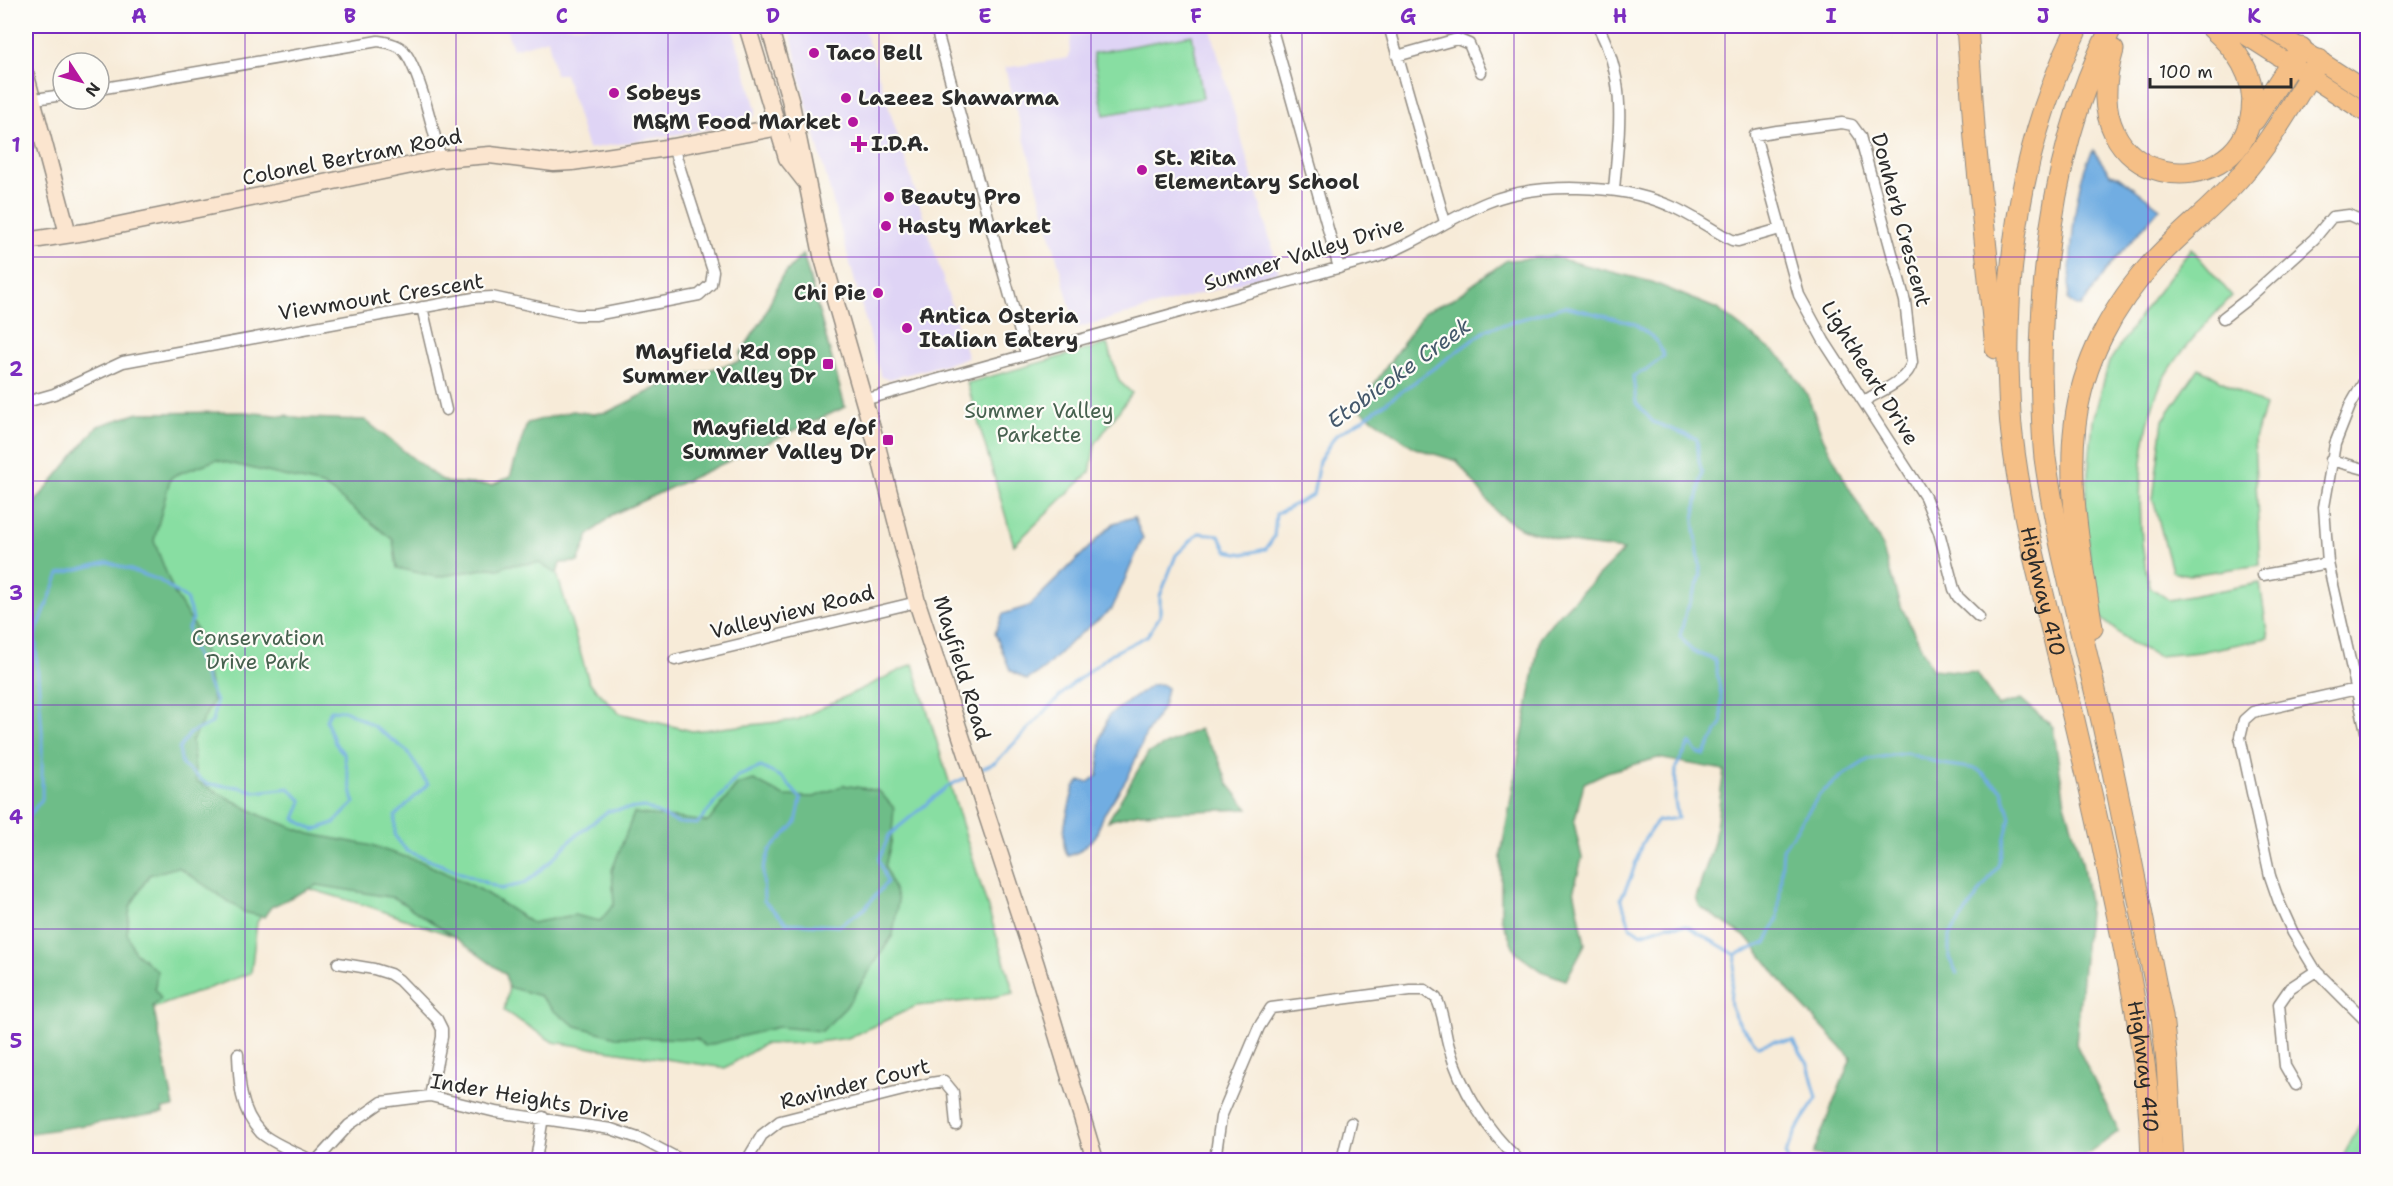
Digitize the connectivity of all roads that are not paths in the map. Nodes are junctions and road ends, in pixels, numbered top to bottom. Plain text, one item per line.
1 (747, 26) edge
2 (769, 26) edge
3 (939, 26) edge
4 (1271, 26) edge
5 (1389, 26) edge
6 (1598, 26) edge
7 (1967, 26) edge
8 (2078, 26) edge
9 (2112, 26) edge
10 (2121, 26) edge
11 (2210, 26) edge
12 (2231, 26) edge
13 (2266, 26) edge
14 (1397, 56) junction
15 (2295, 56) junction
16 (2314, 69) junction
17 (1481, 72) dead end
18 (26, 76) edge
19 (111, 86) edge
20 (2367, 92) edge
21 (51, 97) edge
22 (29, 100) edge
23 (2367, 114) edge
24 (786, 127) junction
25 (2250, 127) junction
26 (1755, 135) joint
27 (674, 147) junction
28 (441, 159) junction
29 (1614, 190) junction
30 (1445, 222) junction
31 (2367, 224) edge
32 (1780, 229) junction
33 (68, 234) junction
34 (26, 241) edge
35 (1339, 268) junction
36 (422, 307) junction
37 (2223, 318) dead end
38 (1026, 354) junction
39 (2367, 375) edge
40 (864, 400) junction
41 (1864, 401) junction
42 (26, 402) edge
43 (446, 410) dead end
44 (2012, 434) junction
45 (2331, 460) junction
46 (2367, 470) edge
47 (2328, 563) junction
48 (2264, 575) dead end
49 (917, 602) junction
50 (1979, 617) dead end
51 (675, 660) dead end
52 (2357, 689) junction
53 (2099, 710) junction
54 (2367, 741) edge
55 (338, 963) dead end
56 (2316, 971) junction
57 (2367, 1023) edge
58 (238, 1054) dead end
59 (2296, 1084) dead end
60 (430, 1096) junction
61 (543, 1118) junction
62 (1351, 1123) dead end
63 (956, 1125) dead end
64 (2173, 1156) edge
65 (2152, 1158) edge
66 (310, 1161) edge
67 (317, 1161) edge
68 (536, 1161) edge
69 (681, 1161) edge
70 (747, 1161) edge
71 (1095, 1161) edge
72 (1215, 1161) edge
73 (1342, 1161) edge
74 (1519, 1161) edge

1 - 24 main road, Mayfield Road
2 - 24 main road, Mayfield Road
3 - 38 street
4 - 35 street
5 - 14 street
6 - 29 street
7 - 44 highway
8 - 44 highway, Highway 410
9 - 53 highway, Highway 410
10 - 25 highway
11 - 25 highway
12 - 15 main road
13 - 15 main road
14 - 17 street
14 - 30 street
15 - 16 main road
15 - 25 highway
16 - 20 main road
16 - 23 main road
16 - 53 highway
18 - 22 main road
19 - 28 street
21 - 22 street
22 - 33 main road
24 - 27 main road, Colonel Bertram Road
24 - 40 main road, Mayfield Road
26 - 32 street, Lightheart Drive
26 - 41 street, Donherb Crescent
27 - 28 main road, Colonel Bertram Road
27 - 36 street, Viewmount Crescent
28 - 33 main road, Colonel Bertram Road
29 - 30 street, Summer Valley Drive
29 - 32 street, Summer Valley Drive
30 - 35 street, Summer Valley Drive
31 - 37 street
32 - 41 street, Lightheart Drive
33 - 34 main road, Colonel Bertram Road
35 - 38 street, Summer Valley Drive
36 - 42 street, Viewmount Crescent
36 - 43 street
38 - 40 street, Summer Valley Drive
39 - 45 street
40 - 49 main road, Mayfield Road
41 - 50 street, Lightheart Drive
44 - 65 highway, Highway 410
45 - 46 street
45 - 47 street
47 - 48 street
47 - 52 street
49 - 51 street, Valleyview Road
49 - 71 main road, Mayfield Road
52 - 54 street
52 - 56 street
53 - 64 highway, Highway 410
55 - 60 street
56 - 57 street
56 - 59 street
58 - 66 street
60 - 61 street, Inder Heights Drive
60 - 67 street, Inder Heights Drive
61 - 68 street
61 - 69 street, Inder Heights Drive
62 - 73 street
63 - 70 street, Ravinder Court
72 - 74 street

